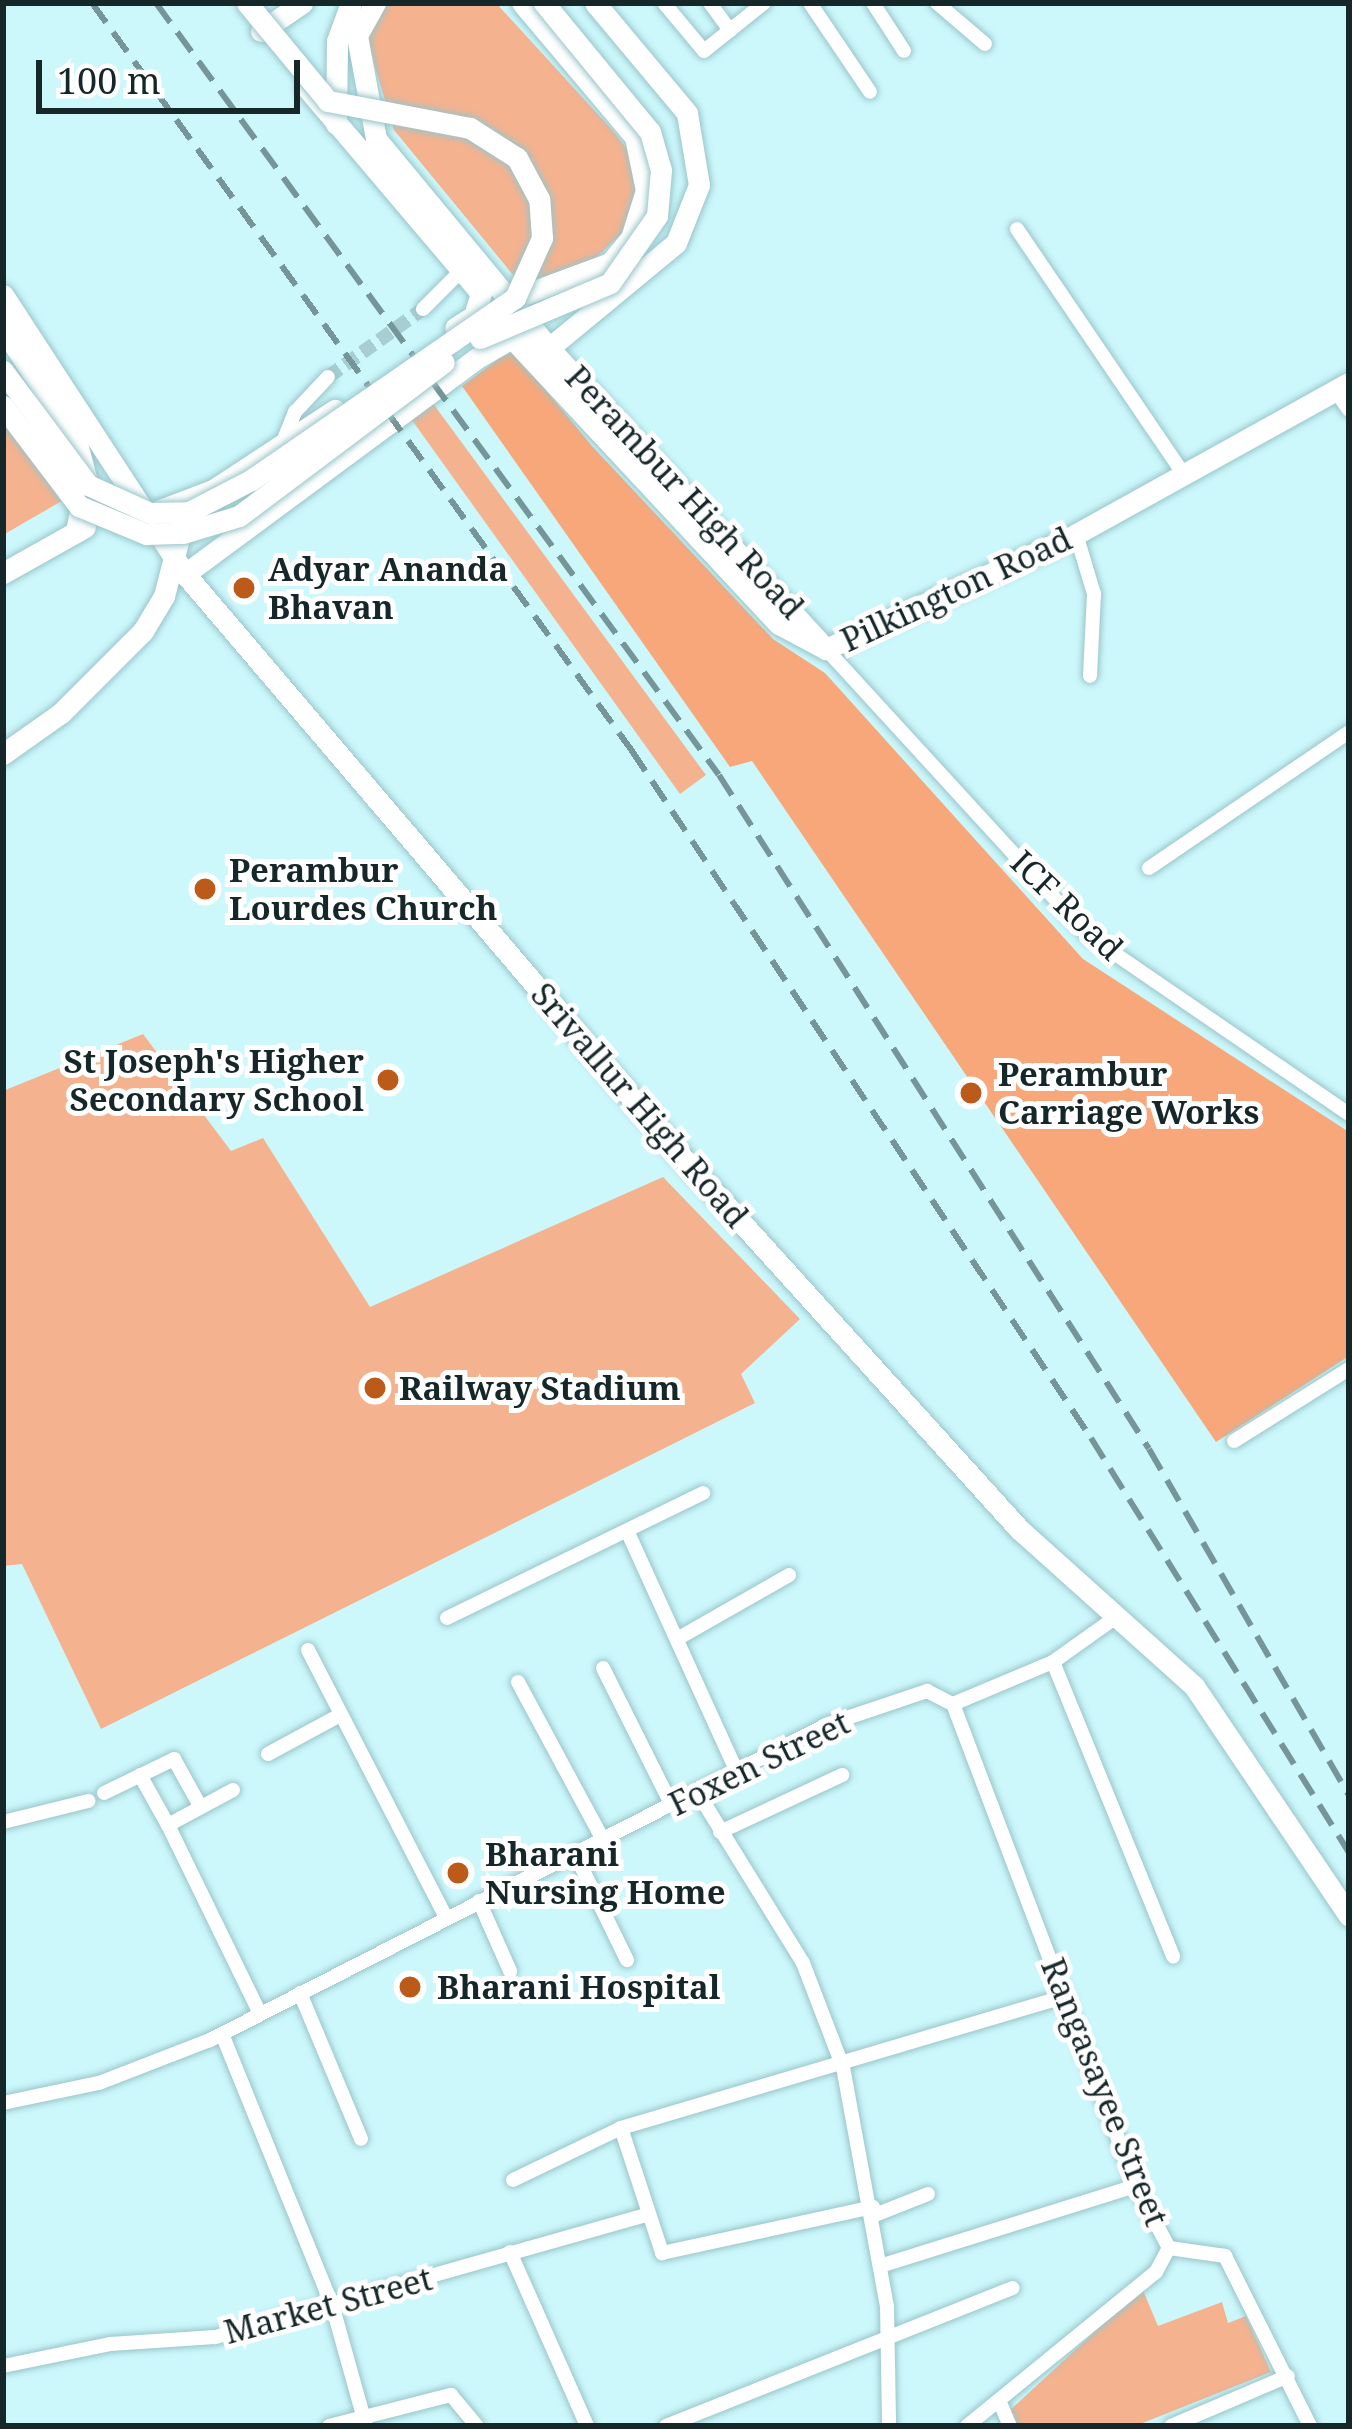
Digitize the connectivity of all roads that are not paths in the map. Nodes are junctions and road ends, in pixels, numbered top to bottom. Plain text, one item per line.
1 (243, 3) edge
2 (302, 3) edge
3 (314, 3) edge
4 (523, 3) edge
5 (544, 3) edge
6 (595, 3) edge
7 (664, 3) edge
8 (710, 3) edge
9 (810, 3) edge
10 (873, 3) edge
11 (937, 3) edge
12 (365, 5) edge
13 (756, 5) edge
14 (261, 31) junction
15 (730, 31) junction
16 (985, 44) dead end
17 (904, 51) dead end
18 (870, 92) dead end
19 (335, 124) junction
20 (1017, 229) dead end
21 (461, 271) junction
22 (3, 295) edge
23 (515, 298) junction
24 (423, 309) tunnel mouth
25 (3, 328) edge
26 (512, 338) junction
27 (549, 349) junction
28 (3, 371) edge
29 (328, 377) tunnel mouth
30 (1342, 386) edge
31 (3, 406) edge
32 (1349, 410) edge
33 (282, 444) junction
34 (1184, 475) junction
35 (187, 500) junction
36 (138, 508) junction
37 (76, 532) junction
38 (1076, 534) junction
39 (180, 567) junction
40 (3, 573) edge
41 (826, 649) junction
42 (1090, 676) dead end
43 (1349, 732) edge
44 (3, 754) edge
45 (1149, 868) dead end
46 (1349, 1114) edge
47 (1349, 1369) edge
48 (1234, 1441) dead end
49 (703, 1493) dead end
50 (629, 1535) junction
51 (789, 1575) dead end
52 (1116, 1617) junction
53 (447, 1618) dead end
54 (677, 1640) junction
55 (308, 1650) dead end
56 (1053, 1662) junction
57 (603, 1668) dead end
58 (518, 1682) dead end
59 (953, 1704) junction
60 (340, 1715) junction
61 (268, 1754) dead end
62 (737, 1772) junction
63 (140, 1775) junction
64 (842, 1775) dead end
65 (233, 1790) dead end
66 (104, 1793) dead end
67 (698, 1793) junction
68 (88, 1801) dead end
69 (671, 1804) junction
70 (200, 1806) junction
71 (3, 1822) edge
72 (168, 1825) junction
73 (720, 1832) junction
74 (604, 1841) junction
75 (576, 1856) junction
76 (479, 1901) junction
77 (445, 1916) junction
78 (1349, 1916) edge
79 (1173, 1956) dead end
80 (627, 1960) dead end
81 (510, 1971) dead end
82 (300, 1993) junction
83 (1064, 1997) junction
84 (260, 2014) junction
85 (222, 2034) junction
86 (843, 2067) junction
87 (3, 2103) edge
88 (621, 2128) junction
89 (361, 2139) dead end
90 (514, 2180) dead end
91 (1136, 2186) junction
92 (928, 2194) dead end
93 (874, 2211) junction
94 (647, 2215) junction
95 (1169, 2248) junction
96 (510, 2252) junction
97 (880, 2266) junction
98 (1013, 2288) dead end
99 (333, 2308) junction
100 (889, 2336) junction
101 (3, 2366) edge
102 (1288, 2376) junction
103 (1001, 2405) junction
104 (365, 2423) edge
105 (329, 2426) edge
106 (477, 2426) edge
107 (587, 2426) edge
108 (667, 2426) edge
109 (889, 2426) edge
110 (968, 2426) edge
111 (1010, 2426) edge
112 (1171, 2426) edge
113 (1310, 2426) edge

1 - 14 street
1 - 23 street, bridge
2 - 3 street
2 - 14 street
4 - 23 street
5 - 31 street, bridge
6 - 27 street, Perambur High Road
7 - 15 street
8 - 15 street
9 - 18 street
10 - 17 street
11 - 16 street
12 - 19 street
12 - 27 street
13 - 15 street
14 - 19 street
19 - 21 street
20 - 34 street
21 - 24 street
21 - 33 street
22 - 36 street
23 - 28 street, bridge
25 - 37 street
26 - 27 street
26 - 39 street
26 - 41 street, Pilkington Road
27 - 41 street, Perambur High Road
29 - 33 street
30 - 32 street
30 - 34 street, Pilkington Road
33 - 35 street
34 - 38 street, Pilkington Road
35 - 36 street
35 - 39 street
36 - 37 street
36 - 39 street
37 - 40 street
38 - 41 street, Pilkington Road
38 - 42 street
39 - 44 street
39 - 52 street, Srivallur High Road
41 - 46 street, ICF Road
43 - 45 street
47 - 48 street
49 - 50 street
50 - 53 street
50 - 54 street
51 - 54 street
52 - 56 street, Foxen Street
52 - 78 street, Srivallur High Road
54 - 62 street
55 - 60 street
56 - 59 street, Foxen Street
56 - 79 street
57 - 69 street
58 - 74 street
59 - 62 street, Foxen Street
59 - 83 street, Rangasayee Street
60 - 61 street
60 - 77 street
62 - 67 street, Foxen Street
63 - 66 street
63 - 70 street
63 - 72 street
64 - 73 street
65 - 70 street
67 - 69 street, Foxen Street
67 - 73 street
68 - 71 street
69 - 74 street, Foxen Street
70 - 72 street
72 - 84 street
73 - 86 street
74 - 75 street, Foxen Street
75 - 76 street, Foxen Street
75 - 80 street
76 - 77 street, Foxen Street
76 - 81 street
77 - 82 street, Foxen Street
82 - 84 street, Foxen Street
82 - 89 street
83 - 86 street
83 - 91 street, Rangasayee Street
84 - 85 street, Foxen Street
85 - 87 street, Foxen Street
85 - 99 street
86 - 88 street
86 - 93 street
88 - 90 street
88 - 94 street
91 - 95 street, Rangasayee Street
91 - 97 street
92 - 93 street
93 - 94 street
93 - 97 street
94 - 96 street, Market Street
95 - 102 street, Rangasayee Street
95 - 103 street
96 - 99 street, Market Street
96 - 107 street
97 - 100 street
98 - 100 street
99 - 101 street, Market Street
99 - 104 street
100 - 108 street
100 - 109 street
102 - 112 street
102 - 113 street, Rangasayee Street
103 - 110 street
103 - 111 street
104 - 105 street
104 - 106 street

